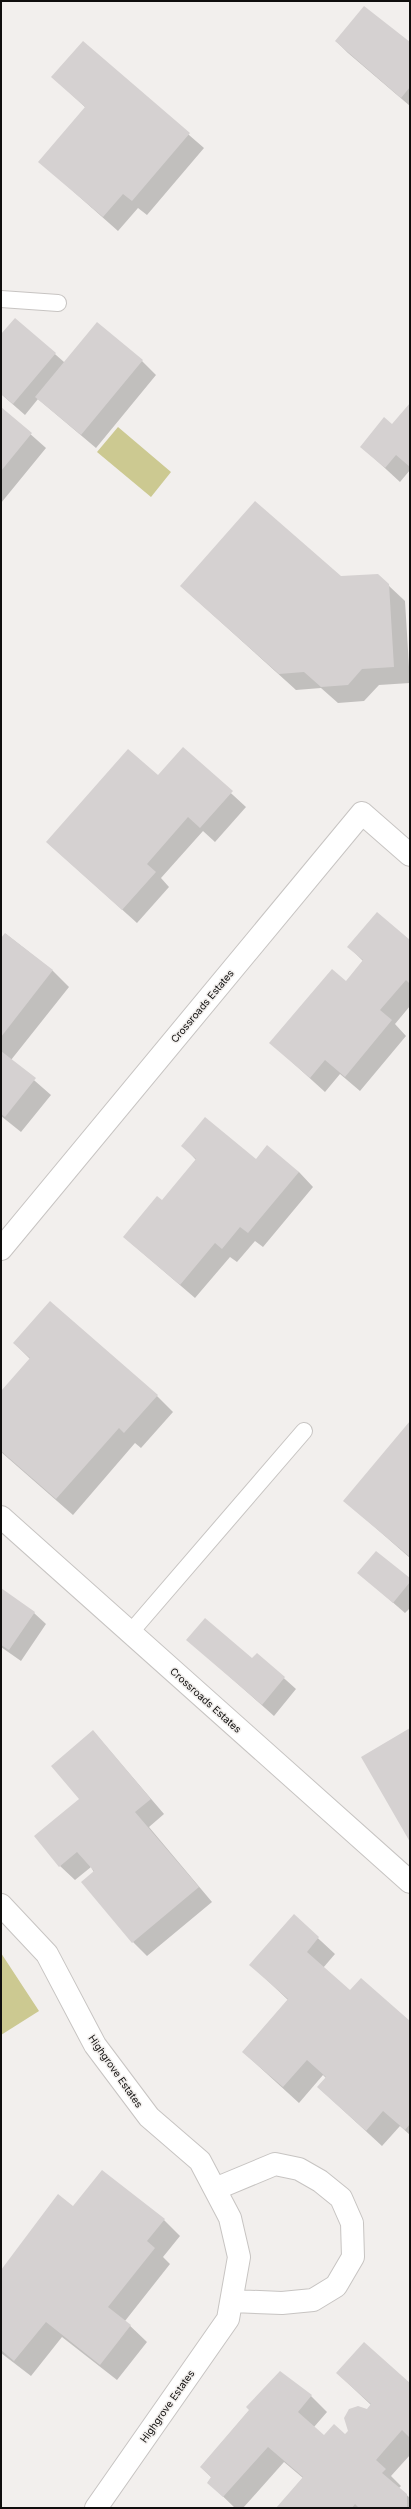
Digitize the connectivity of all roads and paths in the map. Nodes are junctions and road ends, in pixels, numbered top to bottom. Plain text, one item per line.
1 (1, 299) edge
2 (58, 303) dead end
3 (410, 855) edge
4 (1, 1249) edge
5 (304, 1432) dead end
6 (1, 1517) edge
7 (130, 1632) junction
8 (410, 1882) edge
9 (1, 1905) edge
10 (215, 2189) junction
11 (232, 2301) junction
12 (96, 2508) edge

1 - 2 lane
3 - 4 street, Crossroads Estates
5 - 7 lane
6 - 7 street, Crossroads Estates
7 - 8 street, Crossroads Estates
9 - 10 street, Highgrove Estates
10 - 11 street, Highgrove Estates
10 - 11 street
11 - 12 street, Highgrove Estates

